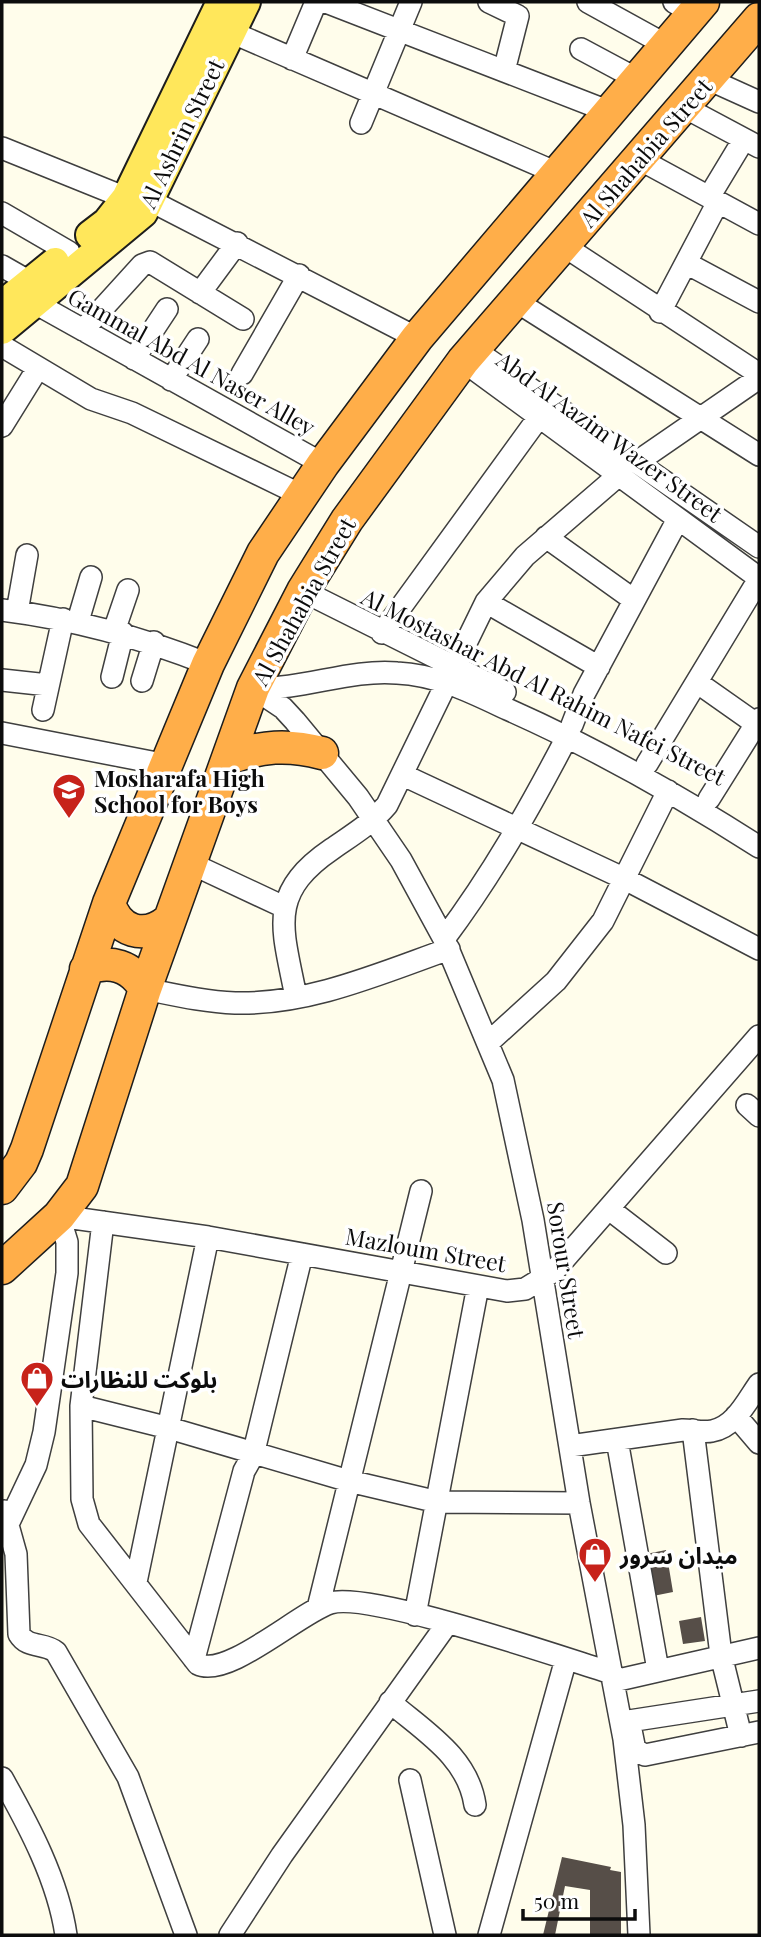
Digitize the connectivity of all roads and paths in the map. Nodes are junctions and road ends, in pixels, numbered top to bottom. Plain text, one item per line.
1 (221, 2) edge
2 (246, 2) edge
3 (316, 2) edge
4 (326, 2) edge
5 (411, 2) edge
6 (489, 2) edge
7 (588, 2) edge
8 (690, 6) edge
9 (400, 29) junction
10 (755, 31) edge
11 (231, 32) junction
12 (666, 45) junction
13 (581, 50) dead end
14 (292, 59) junction
15 (503, 71) junction
16 (637, 79) junction
17 (708, 79) junction
18 (373, 94) junction
19 (759, 102) edge
20 (684, 107) junction
21 (610, 112) junction
22 (175, 123) junction
23 (361, 123) dead end
24 (752, 143) edge
25 (2, 148) edge
26 (646, 151) junction
27 (557, 173) junction
28 (138, 200) junction
29 (714, 200) junction
30 (600, 205) junction
31 (2, 213) edge
32 (759, 224) edge
33 (237, 243) junction
34 (564, 246) junction
35 (69, 252) junction
36 (686, 263) junction
37 (2, 266) edge
38 (299, 275) junction
39 (32, 293) junction
40 (200, 293) junction
41 (514, 300) junction
42 (759, 302) edge
43 (2, 304) edge
44 (167, 309) dead end
45 (660, 312) junction
46 (243, 320) dead end
47 (2, 330) edge
48 (83, 330) junction
49 (416, 338) junction
50 (198, 339) dead end
51 (2, 346) edge
52 (468, 355) junction
53 (134, 359) junction
54 (38, 368) junction
55 (242, 374) dead end
56 (759, 376) edge
57 (171, 380) junction
58 (539, 416) junction
59 (701, 419) junction
60 (2, 426) edge
61 (759, 455) edge
62 (637, 462) junction
63 (323, 464) junction
64 (619, 475) junction
65 (301, 495) junction
66 (678, 519) junction
67 (545, 537) junction
68 (757, 540) edge
69 (27, 555) dead end
70 (91, 577) dead end
71 (759, 578) edge
72 (128, 590) dead end
73 (303, 591) junction
74 (634, 600) junction
75 (486, 603) junction
76 (9, 611) edge
77 (71, 620) junction
78 (119, 632) junction
79 (382, 633) junction
80 (154, 642) junction
81 (208, 664) junction
82 (599, 667) junction
83 (450, 674) junction
84 (113, 677) dead end
85 (2, 680) edge
86 (142, 681) dead end
87 (698, 683) junction
88 (48, 685) junction
89 (253, 688) junction
90 (43, 710) dead end
91 (758, 723) edge
92 (570, 731) junction
93 (2, 733) edge
94 (322, 754) junction
95 (229, 758) junction
96 (647, 764) junction
97 (167, 765) junction
98 (403, 775) junction
99 (667, 791) junction
100 (709, 799) junction
101 (375, 820) junction
102 (518, 830) junction
103 (759, 830) edge
104 (759, 847) edge
105 (190, 863) junction
106 (623, 878) junction
107 (110, 902) junction
108 (284, 907) junction
109 (168, 921) junction
110 (447, 944) junction
111 (759, 949) edge
112 (86, 969) junction
113 (145, 989) junction
114 (296, 997) junction
115 (759, 1036) edge
116 (489, 1042) junction
117 (2, 1188) edge
118 (421, 1191) dead end
119 (609, 1209) junction
120 (59, 1216) junction
121 (103, 1222) junction
122 (208, 1237) junction
123 (666, 1253) dead end
124 (302, 1254) junction
125 (2, 1268) edge
126 (401, 1273) junction
127 (541, 1281) junction
128 (478, 1286) junction
129 (759, 1384) edge
130 (81, 1406) junction
131 (736, 1416) junction
132 (169, 1428) junction
133 (693, 1430) junction
134 (617, 1440) junction
135 (759, 1443) edge
136 (570, 1446) junction
137 (253, 1455) junction
138 (349, 1481) junction
139 (438, 1502) junction
140 (579, 1503) junction
141 (5, 1513) edge
142 (136, 1582) junction
143 (318, 1608) junction
144 (415, 1615) junction
145 (447, 1624) junction
146 (9, 1629) edge
147 (759, 1648) edge
148 (721, 1655) junction
149 (194, 1659) junction
150 (566, 1659) junction
151 (658, 1670) junction
152 (614, 1684) junction
153 (759, 1700) edge
154 (390, 1702) junction
155 (732, 1704) junction
156 (629, 1732) junction
157 (750, 1734) edge
158 (2, 1778) edge
159 (410, 1780) dead end
160 (475, 1805) dead end
161 (649, 1828) dead end
162 (178, 1932) edge
163 (66, 1935) edge
164 (230, 1935) edge
165 (444, 1935) edge
166 (489, 1935) edge
167 (639, 1935) edge
168 (651, 1935) edge

1 - 22 main road, Al Ashrin Street
2 - 11 main road, Al Ashrin Street
3 - 14 street
4 - 9 street
5 - 9 street
6 - 15 street
7 - 12 street
8 - 12 highway
9 - 15 street
9 - 18 street
10 - 17 highway, Al Shahabia Street
11 - 14 street
11 - 22 main road, Al Ashrin Street
12 - 16 highway
13 - 16 street
14 - 18 street
15 - 21 street
16 - 21 highway
17 - 19 street
17 - 20 highway, Al Shahabia Street
18 - 23 street
18 - 27 street
20 - 24 street
20 - 26 highway, Al Shahabia Street
21 - 26 highway
21 - 27 highway
22 - 28 main road, Al Ashrin Street
24 - 29 street
25 - 28 street
26 - 29 street
26 - 30 highway, Al Shahabia Street
27 - 30 highway
27 - 49 highway
28 - 33 street
28 - 35 main road, Al Ashrin Street
28 - 39 main road, Al Ashrin Street
29 - 32 street
29 - 36 street
30 - 34 highway, Al Shahabia Street
31 - 35 street
33 - 38 street
33 - 40 street
34 - 41 highway, Al Shahabia Street
34 - 45 street
35 - 39 main road, Al Ashrin Street
36 - 42 street
36 - 45 street
37 - 39 street, Gammal Abd Al Naser Alley
38 - 49 street
38 - 55 street
39 - 43 main road, Al Ashrin Street
39 - 47 main road, Al Ashrin Street
39 - 48 street, Gammal Abd Al Naser Alley
40 - 46 street
40 - 48 street
41 - 52 highway, Al Shahabia Street
41 - 59 street
44 - 53 street
45 - 56 street
48 - 53 street, Gammal Abd Al Naser Alley
49 - 63 highway
50 - 57 street
51 - 54 street
52 - 58 street, Abd Al Aazim Wazer Street
52 - 62 street, Abd Al Aazim Wazer Street
52 - 73 highway, Al Shahabia Street
53 - 57 street, Gammal Abd Al Naser Alley
54 - 60 street
54 - 65 street
56 - 59 street
57 - 63 street, Gammal Abd Al Naser Alley
58 - 64 street, Abd Al Aazim Wazer Street
58 - 79 street
59 - 61 street
59 - 62 street
62 - 68 street, Abd Al Aazim Wazer Street
63 - 65 highway
64 - 66 street, Abd Al Aazim Wazer Street
64 - 67 street
65 - 81 highway
66 - 71 street, Abd Al Aazim Wazer Street
66 - 74 street
67 - 74 street
67 - 75 street
69 - 76 street
70 - 77 street
71 - 87 street
72 - 78 street
73 - 79 street, Al Mostashar Abd Al Rahim Nafei Street
73 - 89 highway, Al Shahabia Street
74 - 82 street
75 - 82 street
75 - 83 street
76 - 77 street
77 - 78 street
77 - 88 street
78 - 80 street
78 - 84 street
79 - 83 street, Al Mostashar Abd Al Rahim Nafei Street
80 - 81 street
80 - 86 street
81 - 97 highway
82 - 92 street
83 - 89 street, Al Mostashar Abd Al Rahim Nafei Street
83 - 92 street, Al Mostashar Abd Al Rahim Nafei Street
83 - 98 street
85 - 88 street
87 - 91 street
87 - 96 street
88 - 90 street
89 - 94 street, Sorour Street
89 - 95 highway, Al Shahabia Street
91 - 100 street
92 - 96 street, Al Mostashar Abd Al Rahim Nafei Street
92 - 99 street, Al Mostashar Abd Al Rahim Nafei Street
92 - 102 street
93 - 97 street
94 - 95 highway
94 - 101 street, Sorour Street
95 - 105 highway, Al Shahabia Street
96 - 100 street, Al Mostashar Abd Al Rahim Nafei Street
97 - 107 highway
98 - 101 street
98 - 102 street
99 - 104 street, Al Mostashar Abd Al Rahim Nafei Street
99 - 106 street
100 - 103 street, Al Mostashar Abd Al Rahim Nafei Street
101 - 108 street
101 - 110 street, Sorour Street
102 - 106 street
102 - 110 street
105 - 108 street
105 - 109 highway, Al Shahabia Street
106 - 111 street
106 - 116 street
107 - 109 highway
107 - 112 highway
108 - 114 street
109 - 113 highway, Al Shahabia Street
110 - 114 street
110 - 116 street, Sorour Street
112 - 113 highway
112 - 117 highway
113 - 114 street
113 - 120 highway, Al Shahabia Street
115 - 119 street, Mazloum Street
116 - 127 street, Sorour Street
118 - 126 street
119 - 123 street
119 - 127 street, Mazloum Street
120 - 121 street, Mazloum Street
120 - 125 highway, Al Shahabia Street
120 - 141 street
121 - 122 street, Mazloum Street
121 - 130 street
122 - 124 street, Mazloum Street
122 - 132 street
124 - 126 street, Mazloum Street
124 - 137 street
126 - 128 street, Mazloum Street
126 - 138 street
127 - 128 street, Mazloum Street
127 - 136 street, Sorour Street
128 - 139 street
129 - 131 street
130 - 132 street
130 - 142 street
131 - 133 street
131 - 135 street
132 - 137 street
132 - 142 street
133 - 134 street
133 - 148 street
134 - 136 street
134 - 151 street
136 - 140 street, Sorour Street
137 - 138 street
137 - 149 street
138 - 139 street
138 - 143 street
139 - 140 street
139 - 144 street
140 - 152 street, Sorour Street
141 - 146 street
142 - 149 street
143 - 144 street
143 - 149 street
144 - 145 street
145 - 150 street
145 - 154 street
146 - 162 street
147 - 148 street
148 - 151 street
148 - 155 street
150 - 152 street
150 - 166 street
151 - 152 street
152 - 156 street, Sorour Street
153 - 155 street
154 - 160 street
154 - 164 street
155 - 156 street
155 - 157 street
156 - 157 street
156 - 167 street, Sorour Street
158 - 163 street
159 - 165 street
161 - 168 street

